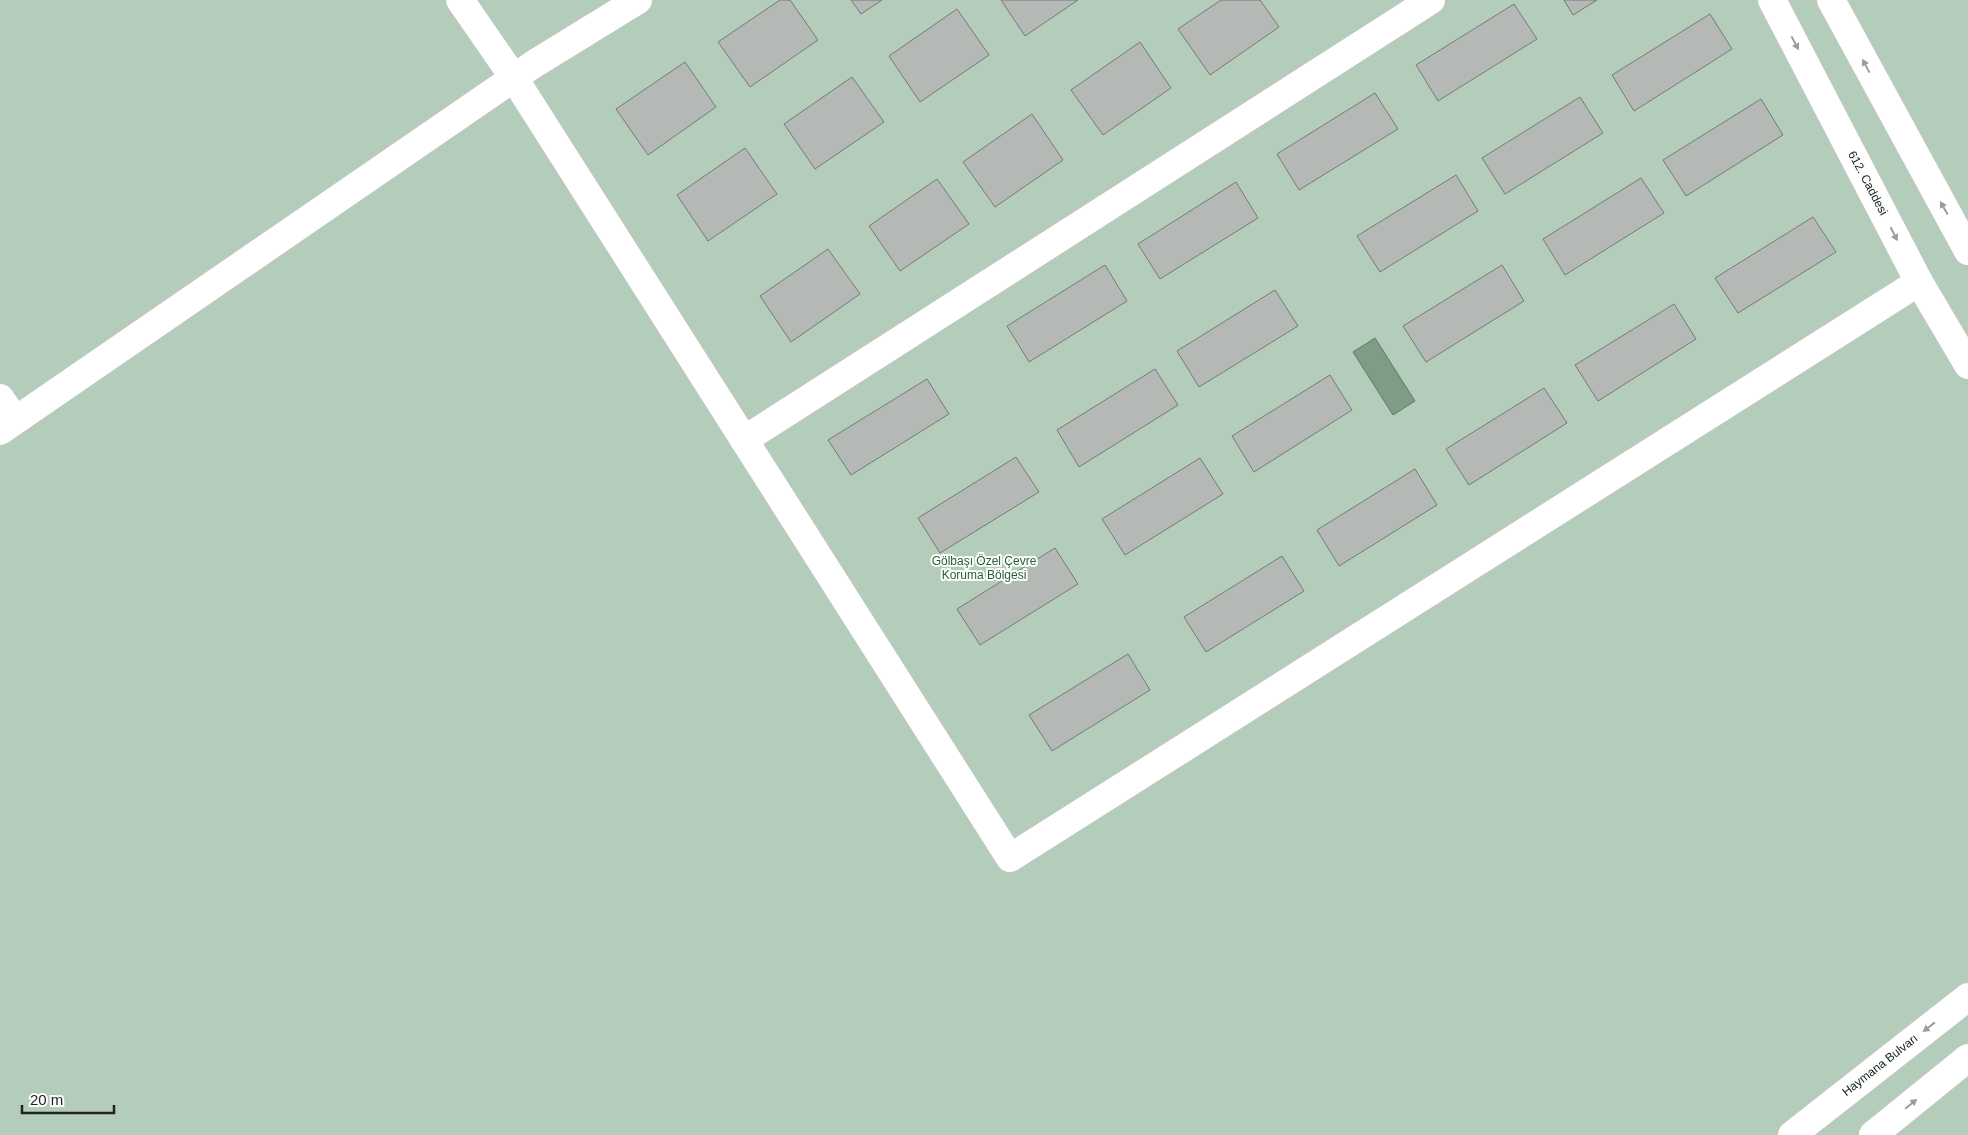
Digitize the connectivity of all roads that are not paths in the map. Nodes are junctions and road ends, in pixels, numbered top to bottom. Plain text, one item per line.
1 (460, 0) edge
2 (638, 0) edge
3 (1431, 0) edge
4 (1772, 0) edge
5 (1830, 0) edge
6 (514, 78) junction
7 (1968, 251) edge
8 (1919, 282) junction
9 (1968, 364) edge
10 (0, 398) edge
11 (8, 425) edge
12 (744, 440) junction
13 (1968, 997) edge
14 (1968, 1058) edge
15 (1792, 1135) edge
16 (1874, 1135) edge

1 - 6 main road
2 - 6 main road
3 - 12 main road
4 -> 8 main road, 612. Caddesi
7 -> 5 main road
6 - 11 main road
6 - 12 main road
8 - 9 main road, 612. Caddesi
8 - 12 main road
10 - 11 main road
13 -> 15 main road, Haymana Bulvarı
16 -> 14 main road

